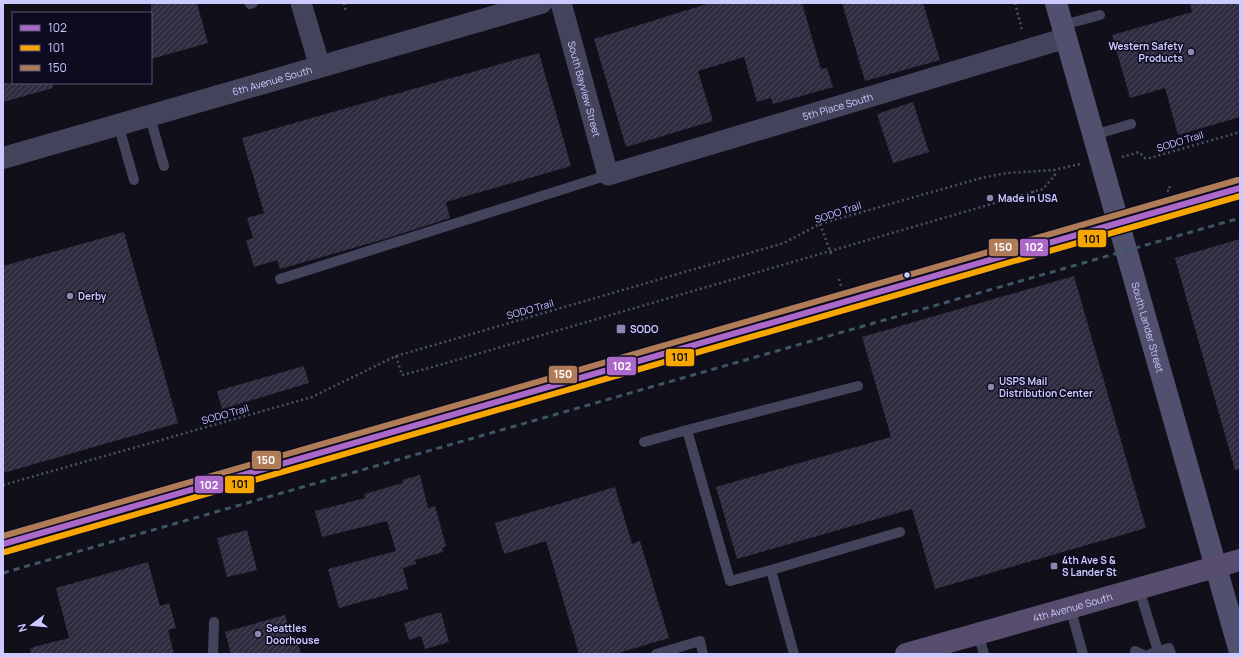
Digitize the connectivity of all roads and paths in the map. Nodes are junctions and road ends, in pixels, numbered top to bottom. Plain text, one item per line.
1 (301, 3) edge
2 (344, 3) edge
3 (542, 3) edge
4 (560, 3) edge
5 (1056, 3) edge
6 (346, 12) dead end
7 (1100, 15) dead end
8 (1065, 32) junction
9 (320, 67) junction
10 (149, 114) junction
11 (118, 124) junction
12 (1131, 124) dead end
13 (1240, 132) edge
14 (1094, 135) junction
15 (1128, 156) dead end
16 (3, 158) edge
17 (164, 166) dead end
18 (1067, 166) dead end
19 (1054, 170) junction
20 (608, 175) junction
21 (134, 180) dead end
22 (1169, 184) dead end
23 (1240, 188) edge
24 (1033, 192) junction
25 (1163, 192) dead end
26 (1035, 198) dead end
27 (820, 224) junction
28 (1119, 224) junction
29 (830, 249) junction
30 (832, 256) dead end
31 (280, 279) dead end
32 (839, 279) dead end
33 (841, 286) dead end
34 (396, 356) junction
35 (858, 386) dead end
36 (687, 430) junction
37 (644, 442) dead end
38 (3, 485) edge
39 (900, 532) dead end
40 (3, 544) edge
41 (1240, 560) edge
42 (1216, 567) junction
43 (771, 570) junction
44 (1139, 588) junction
45 (1070, 607) junction
46 (214, 622) dead end
47 (981, 644) edge
48 (934, 650) edge
49 (1240, 652) edge
50 (1154, 653) edge
51 (213, 654) edge
52 (656, 654) edge
53 (703, 654) edge
54 (794, 654) edge
55 (906, 654) edge
56 (1083, 654) edge
57 (1171, 654) edge

1 - 9 street
2 - 6 path
3 - 9 street, 6th Avenue South
4 - 20 street, South Bayview Street
5 - 8 main road, South Lander Street
7 - 8 lane
8 - 14 main road, South Lander Street
8 - 20 street, 5th Place South
9 - 10 street, 6th Avenue South
10 - 11 street, 6th Avenue South
10 - 17 lane
11 - 16 street, 6th Avenue South
11 - 21 lane
12 - 14 lane
13 - 15 path, SODO Trail
14 - 28 main road, South Lander Street
18 - 19 path, SODO Trail
19 - 24 path
19 - 27 path, SODO Trail
20 - 31 lane
22 - 25 path
23 - 28 lane
24 - 26 path
24 - 29 path
27 - 29 path
27 - 34 path, SODO Trail
28 - 40 lane
28 - 42 main road, South Lander Street
29 - 30 path
29 - 34 path
32 - 33 path
34 - 38 path, SODO Trail
35 - 36 lane
36 - 37 lane
36 - 43 lane
39 - 43 lane
41 - 42 main road, 4th Avenue South
42 - 44 main road, 4th Avenue South
42 - 49 main road, South Lander Street
43 - 54 lane
44 - 45 main road, 4th Avenue South
44 - 50 lane
45 - 47 main road, 4th Avenue South
45 - 56 lane
46 - 51 lane
47 - 48 main road, 4th Avenue South
48 - 55 main road, 4th Avenue South
50 - 57 lane
52 - 53 lane

